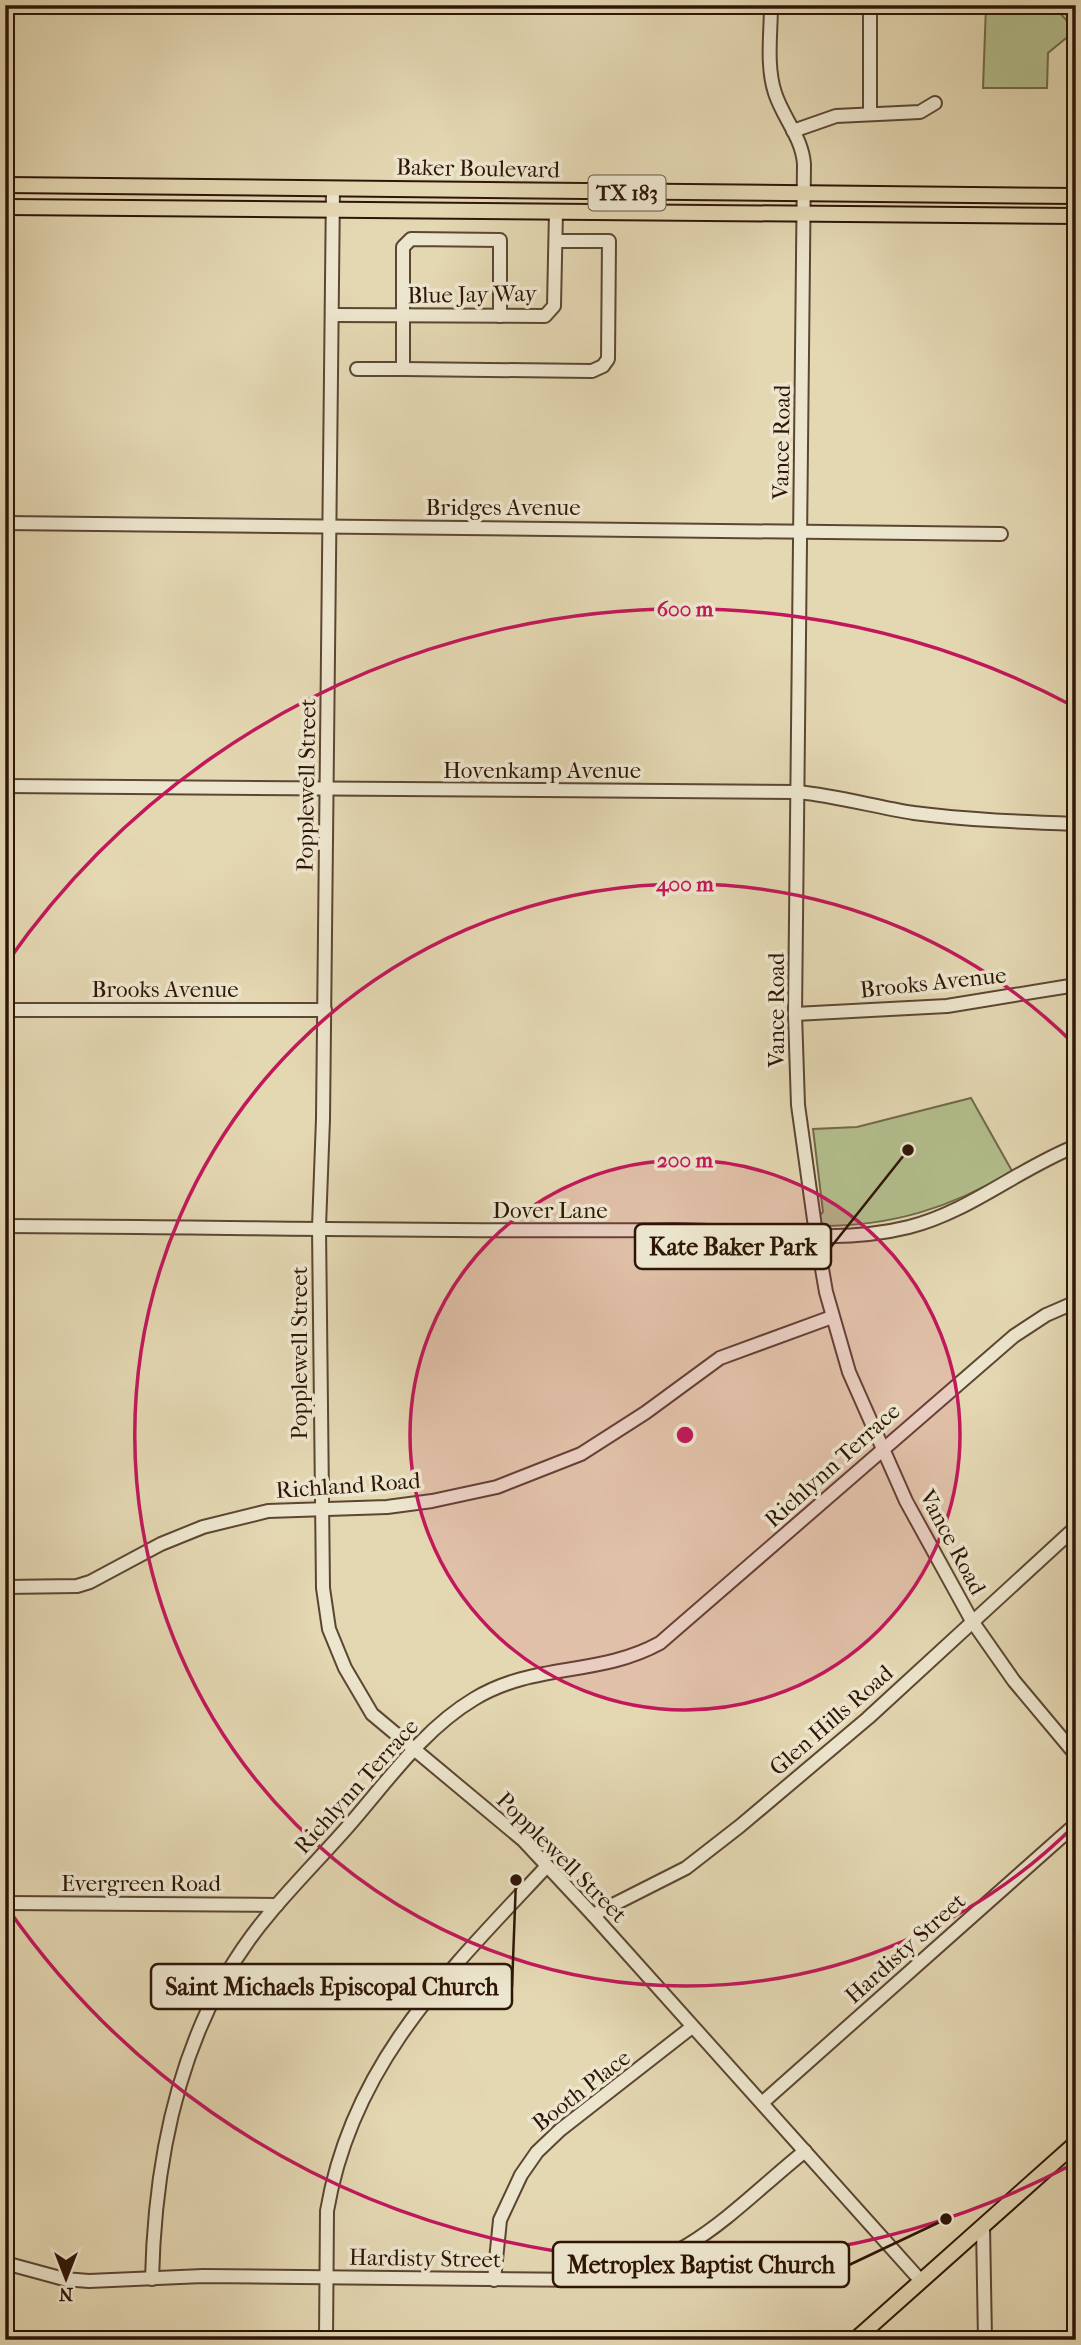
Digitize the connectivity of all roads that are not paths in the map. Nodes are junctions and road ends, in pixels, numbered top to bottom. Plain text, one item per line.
1 (771, 5) edge
2 (870, 5) edge
3 (1066, 5) edge
4 (1076, 14) edge
5 (935, 103) dead end
6 (870, 113) junction
7 (793, 131) junction
8 (5, 186) edge
9 (333, 189) junction
10 (804, 194) junction
11 (1076, 196) edge
12 (5, 207) edge
13 (334, 208) junction
14 (556, 211) junction
15 (804, 213) junction
16 (1076, 216) edge
17 (556, 241) junction
18 (333, 315) junction
19 (404, 316) junction
20 (500, 316) junction
21 (357, 369) dead end
22 (403, 369) junction
23 (5, 523) edge
24 (331, 527) junction
25 (801, 531) junction
26 (1001, 534) dead end
27 (5, 786) edge
28 (326, 791) junction
29 (797, 792) junction
30 (1076, 824) edge
31 (1076, 985) edge
32 (5, 1010) edge
33 (325, 1010) junction
34 (795, 1014) junction
35 (1076, 1146) edge
36 (5, 1226) edge
37 (319, 1227) junction
38 (817, 1234) junction
39 (1076, 1302) edge
40 (832, 1317) junction
41 (882, 1449) junction
42 (320, 1508) junction
43 (1076, 1527) edge
44 (5, 1587) edge
45 (972, 1621) junction
46 (414, 1750) junction
47 (1076, 1755) edge
48 (1076, 1824) edge
49 (547, 1866) junction
50 (5, 1903) edge
51 (277, 1905) junction
52 (593, 1915) junction
53 (692, 2027) junction
54 (762, 2104) junction
55 (1076, 2143) edge
56 (805, 2151) junction
57 (983, 2226) junction
58 (5, 2263) edge
59 (325, 2277) junction
60 (152, 2279) junction
61 (494, 2280) junction
62 (921, 2281) junction
63 (326, 2340) edge
64 (855, 2340) edge
65 (985, 2340) edge

1 - 7 street, Vance Road
2 - 6 street
3 - 4 street
5 - 6 street
6 - 7 street
7 - 10 street, Vance Road
8 - 9 main road, Baker Boulevard / TX 183
9 - 10 main road, Baker Boulevard / TX 183
9 - 13 street, Popplewell Street
10 - 11 main road, Baker Boulevard / TX 183
10 - 15 street, Vance Road
12 - 13 main road, Baker Boulevard / TX 183
13 - 14 main road, Baker Boulevard / TX 183
13 - 18 street, Popplewell Street
14 - 15 main road, Baker Boulevard / TX 183
14 - 17 street, Blue Jay Way
15 - 16 main road, Baker Boulevard / TX 183
15 - 25 street, Vance Road
17 - 20 street, Blue Jay Way
17 - 22 street
18 - 19 street, Blue Jay Way
18 - 24 street, Popplewell Street
19 - 20 street, Blue Jay Way
19 - 20 street
19 - 22 street
21 - 22 street
23 - 24 street, Bridges Avenue
24 - 25 street, Bridges Avenue
24 - 28 street, Popplewell Street
25 - 26 street, Bridges Avenue
25 - 29 street, Vance Road
27 - 28 street, Hovenkamp Avenue
28 - 29 street, Hovenkamp Avenue
28 - 33 street, Popplewell Street
29 - 30 street, Hovenkamp Avenue
29 - 34 street, Vance Road
31 - 34 street, Brooks Avenue
32 - 33 street, Brooks Avenue
33 - 37 street, Popplewell Street
34 - 38 street, Vance Road
35 - 38 street, Dover Lane
36 - 37 street, Dover Lane
37 - 38 street, Dover Lane
37 - 42 street, Popplewell Street
38 - 40 street, Vance Road
39 - 41 street, Richlynn Terrace
40 - 41 street, Vance Road
40 - 42 street, Richland Road
41 - 45 street, Vance Road
41 - 46 street, Richlynn Terrace
42 - 44 street, Richland Road
42 - 46 street, Popplewell Street
43 - 45 street, Glen Hills Road
45 - 47 street, Vance Road
45 - 52 street, Glen Hills Road
46 - 49 street, Popplewell Street
46 - 51 street, Richlynn Terrace
48 - 54 street, Hardisty Street
49 - 52 street, Popplewell Street
49 - 59 street
50 - 51 street, Evergreen Road
51 - 60 street, Richlynn Terrace
52 - 53 street, Popplewell Street
53 - 54 street, Popplewell Street
53 - 61 street, Booth Place
54 - 56 street, Popplewell Street
55 - 57 main road
56 - 61 street, Hardisty Street
56 - 62 street, Popplewell Street
57 - 62 main road
57 - 65 street
58 - 60 street, Hardisty Street
59 - 60 street, Hardisty Street
59 - 61 street, Hardisty Street
59 - 63 street
62 - 64 main road

